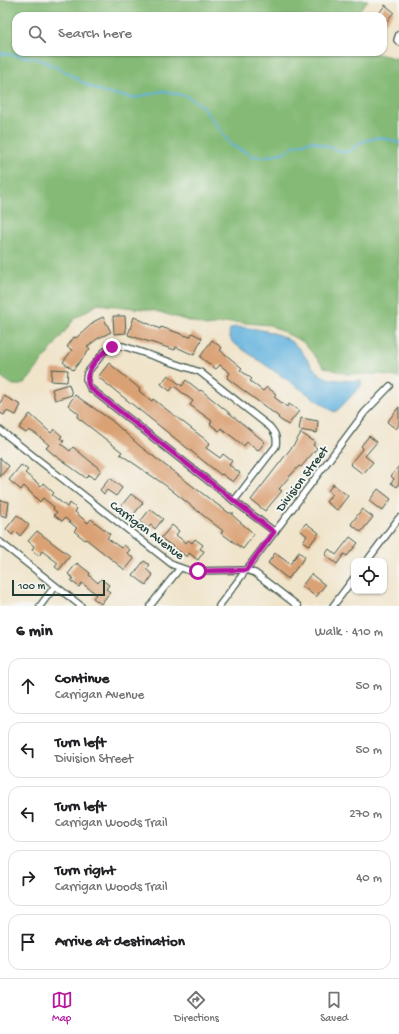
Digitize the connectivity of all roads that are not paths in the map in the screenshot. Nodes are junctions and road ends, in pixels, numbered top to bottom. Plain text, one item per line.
1 (390, 386) dead end
2 (0, 430) edge
3 (234, 501) junction
4 (399, 518) edge
5 (274, 532) junction
6 (0, 542) edge
7 (369, 558) edge
8 (180, 568) junction
9 (246, 570) junction
10 (351, 582) edge
11 (56, 586) junction
12 (40, 606) edge
13 (81, 606) edge
14 (150, 606) edge
15 (219, 606) edge
16 (298, 606) edge
17 (332, 606) edge

1 - 5 street, Division Street
2 - 8 street, Carrigan Avenue
3 - 3 street
3 - 5 street
4 - 7 street
5 - 9 street, Division Street
6 - 11 street
8 - 9 street, Carrigan Avenue
8 - 14 street
9 - 15 street, Division Street
9 - 16 street, Carrigan Avenue
10 - 17 street
11 - 12 street
11 - 13 street

